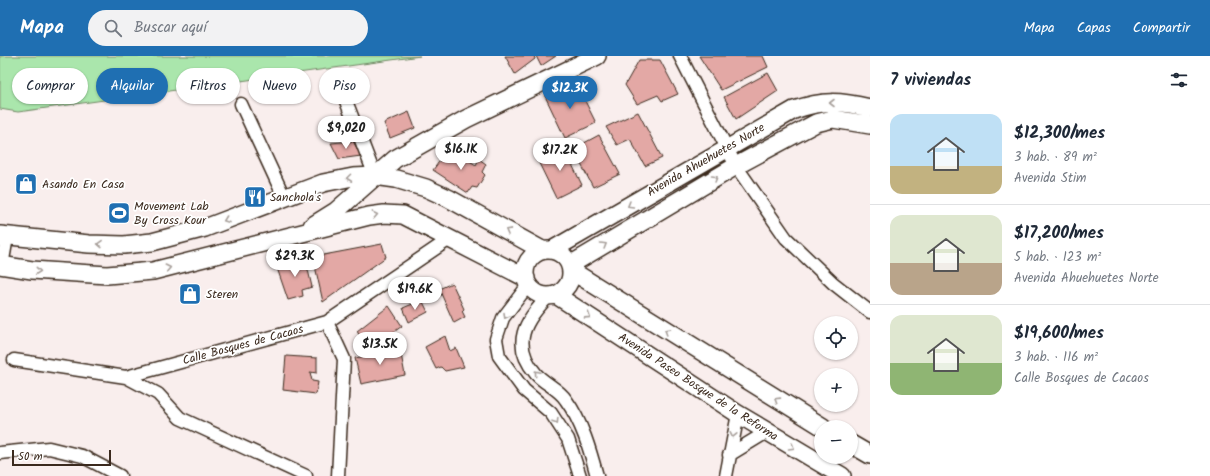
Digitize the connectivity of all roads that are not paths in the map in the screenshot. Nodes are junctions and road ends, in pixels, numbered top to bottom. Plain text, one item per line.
1 (597, 56) edge
2 (680, 56) edge
3 (241, 104) dead end
4 (347, 104) edge
5 (870, 108) edge
6 (870, 125) edge
7 (727, 148) junction
8 (736, 166) junction
9 (375, 176) junction
10 (284, 197) junction
11 (298, 234) junction
12 (3, 236) edge
13 (448, 240) junction
14 (547, 250) junction
15 (1, 266) edge
16 (571, 268) junction
17 (527, 281) junction
18 (553, 296) junction
19 (870, 312) edge
20 (327, 322) junction
21 (14, 360) dead end
22 (126, 377) junction
23 (549, 384) junction
24 (538, 401) junction
25 (738, 414) junction
26 (814, 421) edge
27 (767, 432) junction
28 (858, 448) edge
29 (0, 453) edge
30 (729, 455) junction
31 (870, 455) edge
32 (120, 476) edge
33 (306, 476) edge
34 (338, 476) edge
35 (580, 476) edge
36 (597, 476) edge
37 (726, 476) edge
38 (842, 476) edge

1 - 9 main road
2 - 7 street
3 - 10 street
4 - 9 street
5 -> 7 main road, Avenida Ahuehuetes Norte
6 - 8 main road, Avenida Ahuehuetes Norte
7 - 8 street
7 -> 14 main road, Avenida Ahuehuetes Norte
16 -> 8 main road, Avenida Ahuehuetes Norte
8 - 19 street
9 -> 10 main road
9 - 11 main road
14 -> 9 main road
10 -> 12 main road
11 -> 13 main road
15 -> 11 main road
12 - 15 street
13 - 17 main road
13 - 20 street, Calle Bosques de Cacaos
14 - 16 main road
14 - 17 main road
16 - 18 main road
26 -> 16 main road
17 - 18 main road
17 -> 24 street
23 -> 18 street
18 -> 25 main road, Avenida Paseo Bosque de la Reforma
20 - 22 street, Calle Bosques de Cacaos
20 - 34 street
21 - 22 street, Calle Bosques de Cacaos
22 - 33 street
23 - 24 street
23 - 36 street
24 -> 35 street
25 - 27 main road, Avenida Paseo Bosque de la Reforma
25 -> 30 street
27 - 30 street
27 -> 38 main road, Avenida Paseo Bosque de la Reforma
28 - 31 main road
29 - 32 street
30 - 37 street

